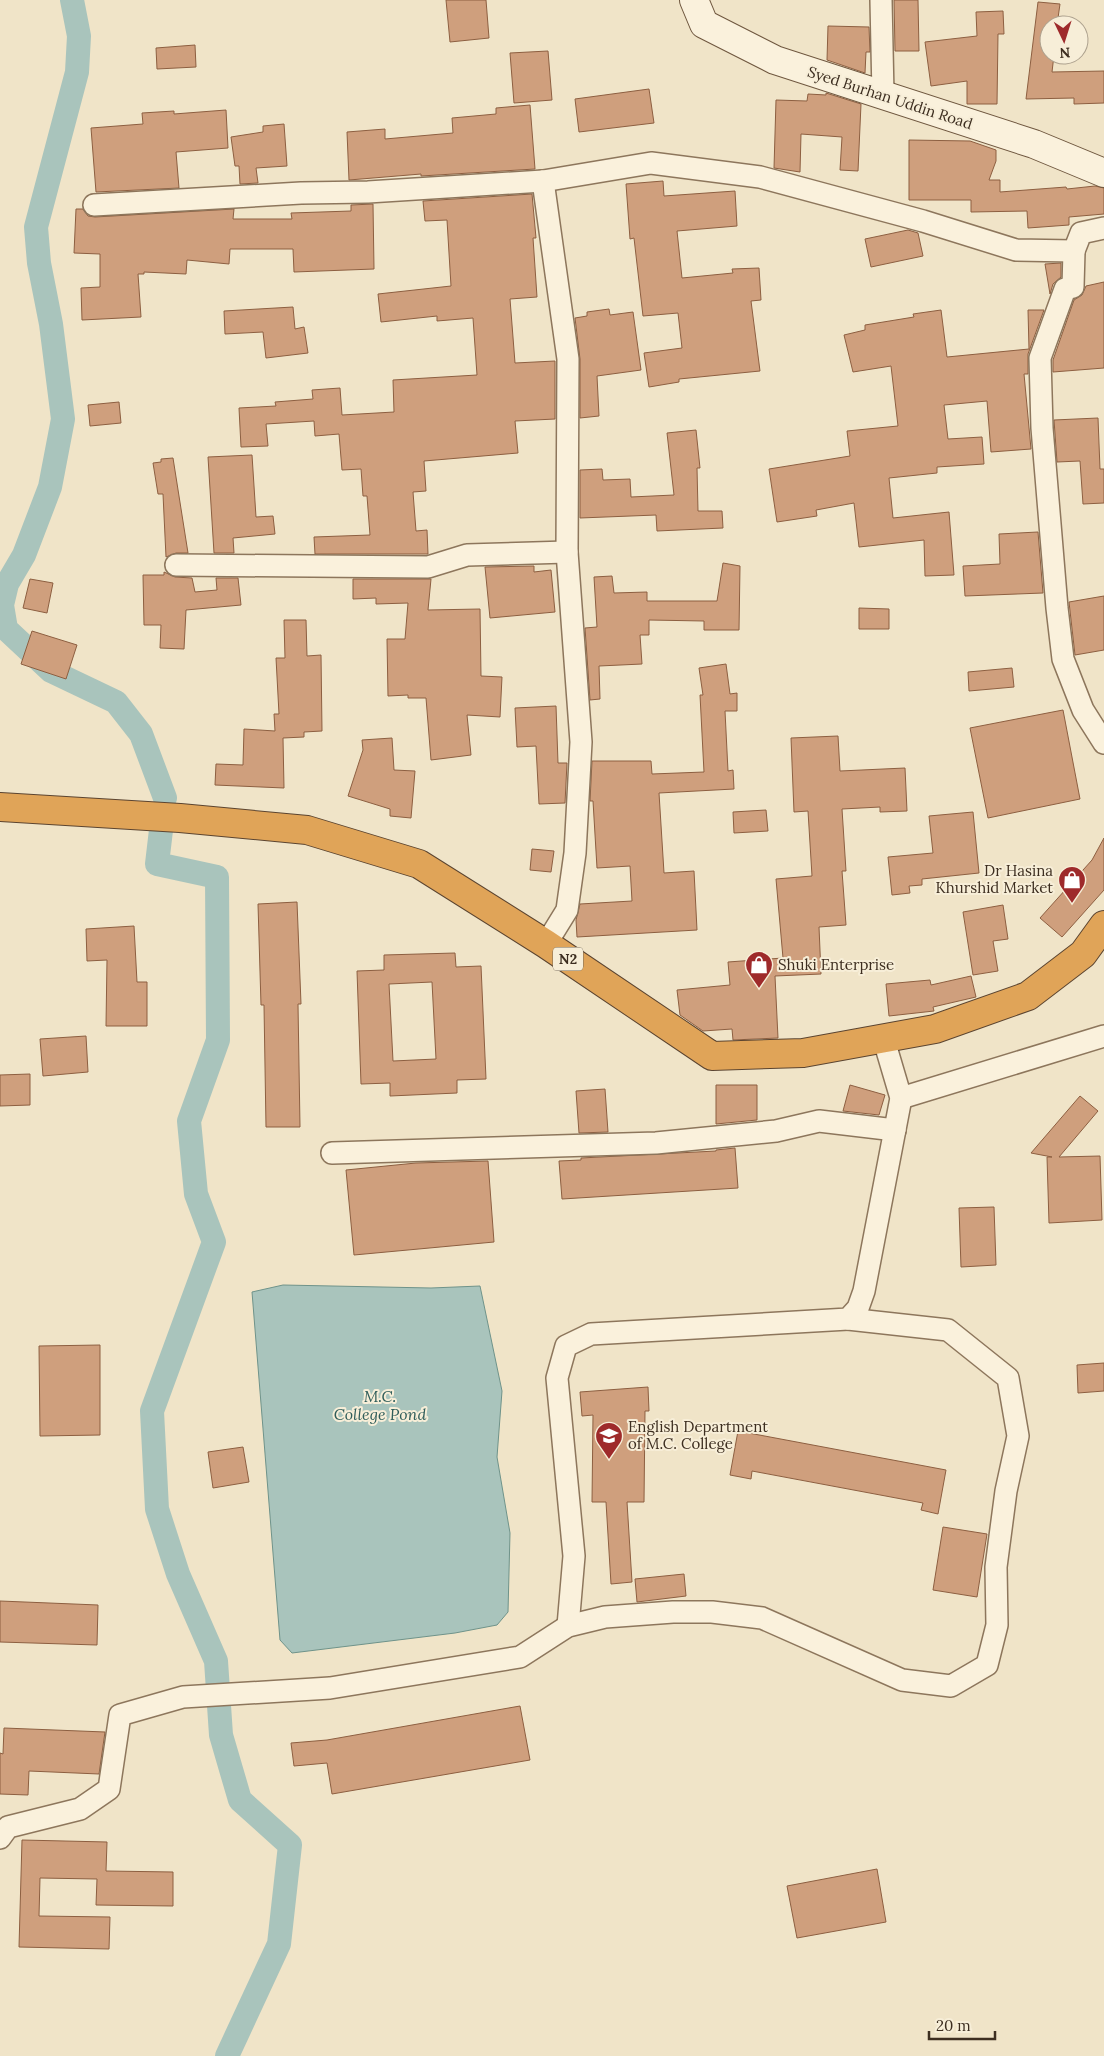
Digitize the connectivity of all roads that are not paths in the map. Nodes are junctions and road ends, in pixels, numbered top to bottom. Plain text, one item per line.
1 (694, 0) edge
2 (881, 0) edge
3 (883, 95) junction
4 (1104, 173) edge
5 (543, 181) junction
6 (94, 204) dead end
7 (1104, 228) edge
8 (1074, 251) junction
9 (567, 552) junction
10 (176, 565) dead end
11 (1104, 743) edge
12 (0, 807) edge
13 (1104, 925) edge
14 (546, 944) junction
15 (1104, 1036) edge
16 (883, 1037) junction
17 (901, 1098) junction
18 (895, 1130) junction
19 (332, 1153) dead end
20 (848, 1319) junction
21 (568, 1626) junction
22 (0, 1838) edge

1 - 3 street, Syed Burhan Uddin Road
2 - 3 street
3 - 4 street, Syed Burhan Uddin Road
5 - 6 street
5 - 8 street
5 - 9 street
7 - 8 street
8 - 11 street
9 - 10 street
9 - 14 street
12 - 14 highway, N2
13 - 16 highway, N2
14 - 16 highway, N2
15 - 17 street
16 - 17 street
17 - 18 street
18 - 19 street
18 - 20 street
20 - 21 street
20 - 21 street
21 - 22 street

